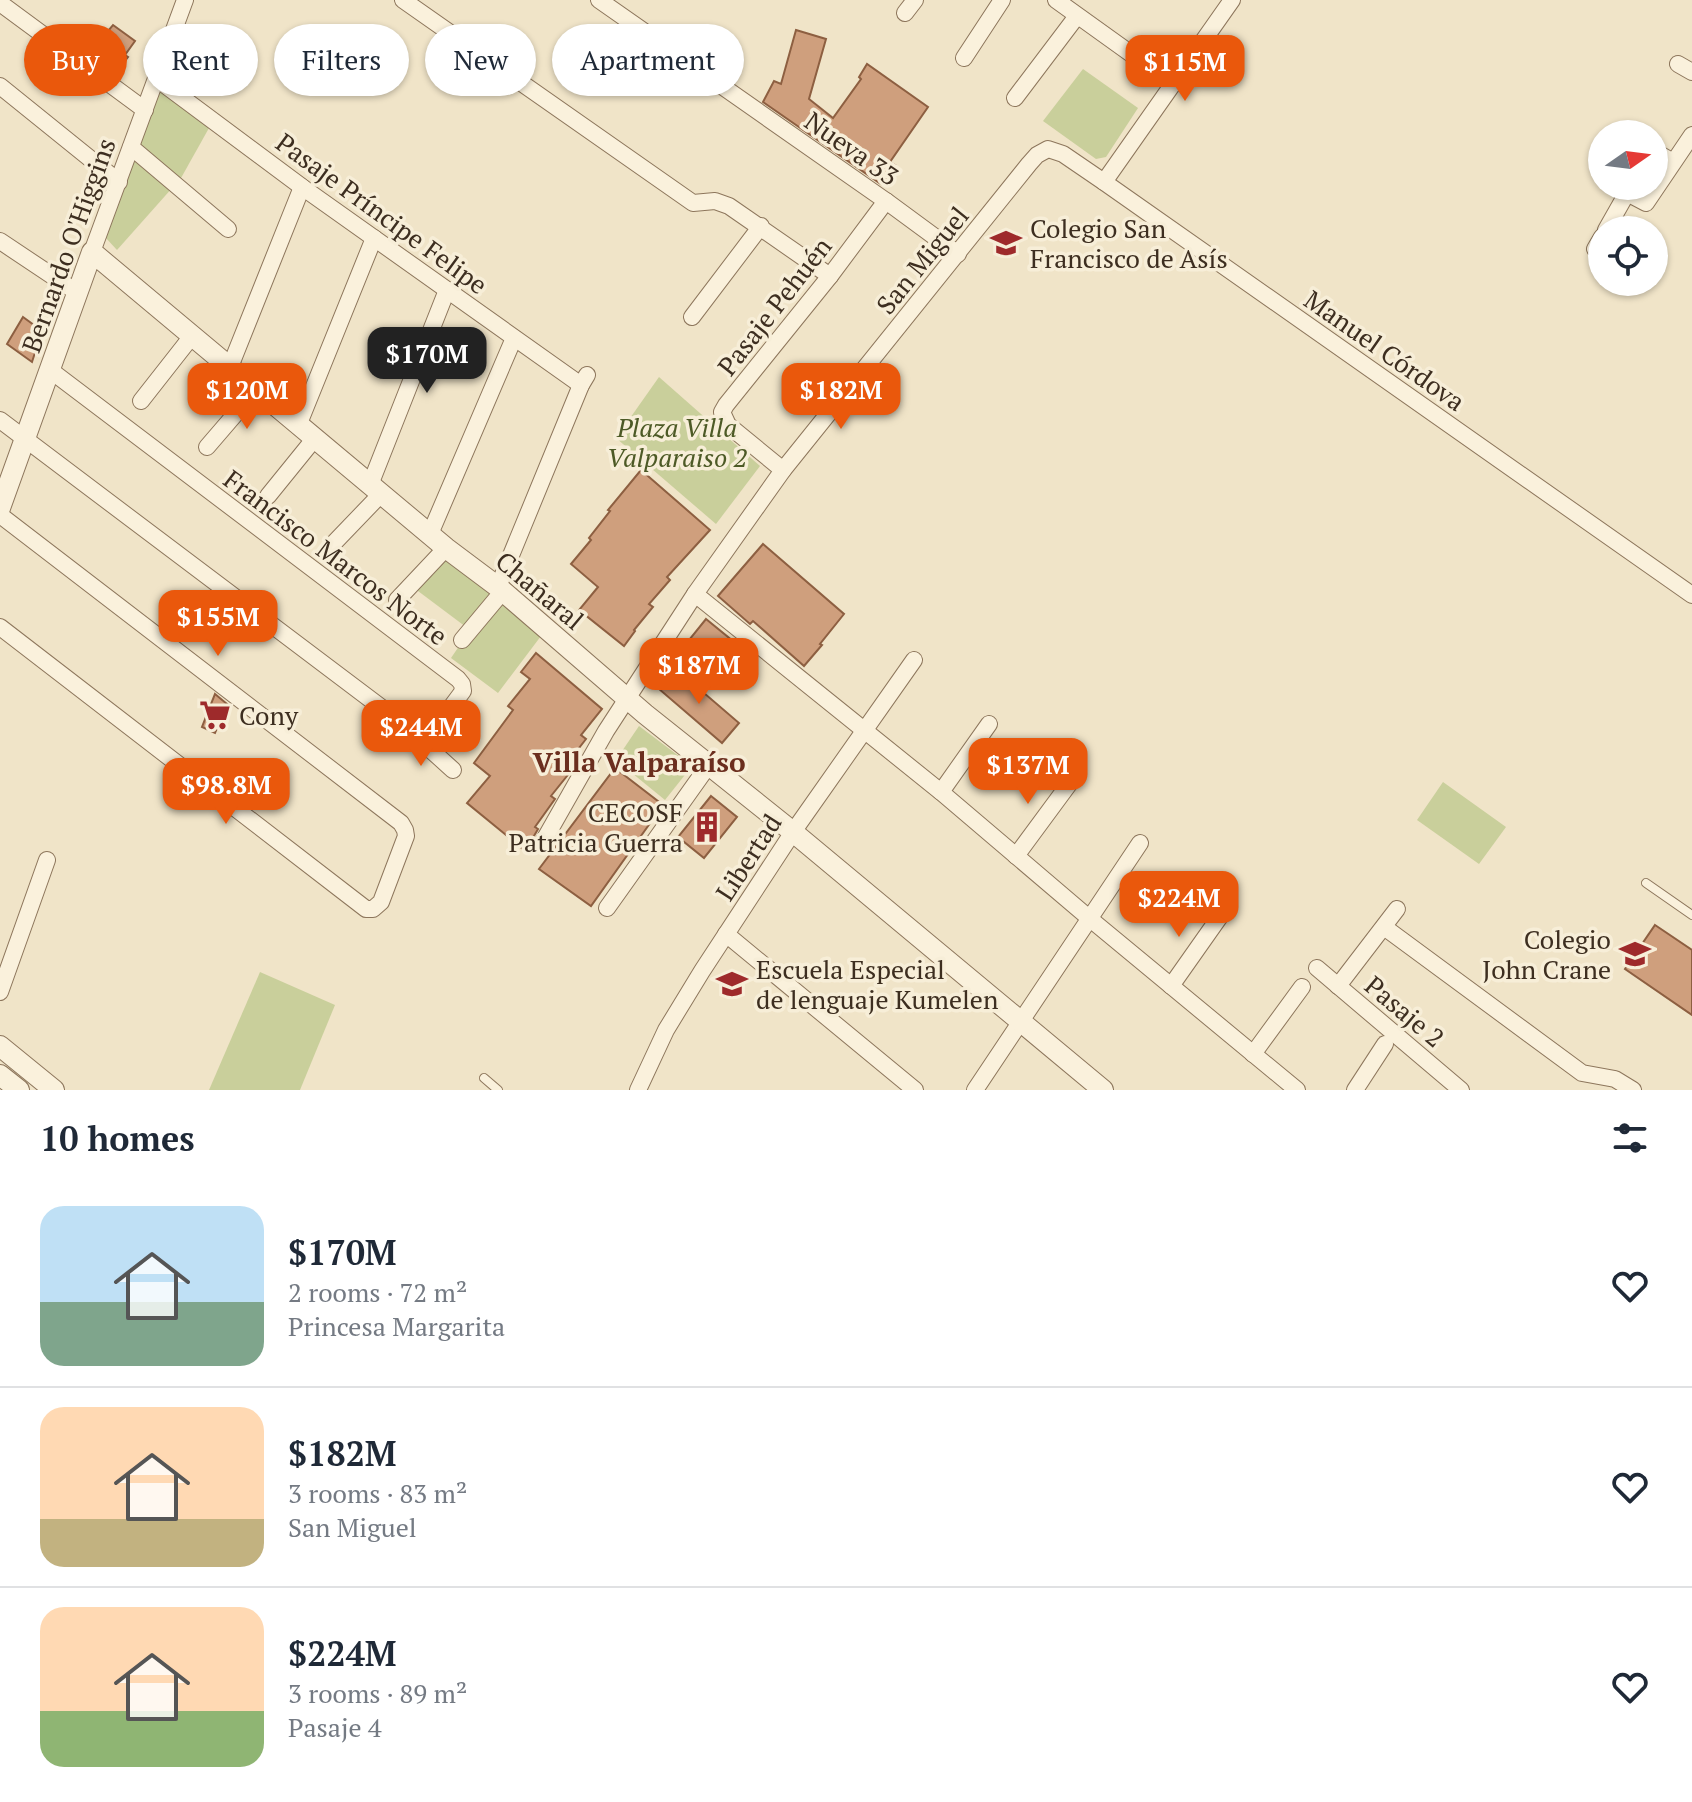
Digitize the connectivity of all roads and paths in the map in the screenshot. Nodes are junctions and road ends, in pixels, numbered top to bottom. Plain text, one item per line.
1 (185, 0) edge
2 (403, 0) edge
3 (599, 0) edge
4 (1002, 0) edge
5 (1056, 0) edge
6 (1232, 0) edge
7 (0, 3) edge
8 (1077, 16) junction
9 (176, 24) edge
10 (964, 58) dead end
11 (1173, 84) junction
12 (3, 94) edge
13 (150, 96) edge
14 (180, 96) edge
15 (1015, 98) dead end
16 (145, 110) junction
17 (1692, 135) edge
18 (131, 147) junction
19 (1048, 149) joint
20 (1668, 159) edge
21 (1673, 162) junction
22 (119, 182) junction
23 (1104, 182) junction
24 (302, 187) junction
25 (886, 201) junction
26 (1614, 216) edge
27 (761, 226) junction
28 (228, 229) dead end
29 (374, 238) junction
30 (0, 241) edge
31 (92, 252) junction
32 (958, 254) junction
33 (830, 276) junction
34 (447, 290) junction
35 (78, 293) junction
36 (692, 317) dead end
37 (192, 336) junction
38 (514, 338) junction
39 (230, 367) junction
40 (50, 370) junction
41 (256, 390) junction
42 (141, 401) dead end
43 (0, 420) edge
44 (306, 432) junction
45 (25, 438) junction
46 (207, 447) dead end
47 (783, 470) junction
48 (376, 490) junction
49 (268, 496) dead end
50 (0, 508) edge
51 (0, 515) edge
52 (430, 534) junction
53 (332, 545) dead end
54 (446, 548) junction
55 (500, 589) junction
56 (695, 594) junction
57 (1692, 595) edge
58 (397, 600) dead end
59 (0, 627) edge
60 (462, 640) dead end
61 (914, 660) dead end
62 (628, 698) junction
63 (989, 724) dead end
64 (865, 730) junction
65 (425, 738) junction
66 (708, 766) junction
67 (453, 770) dead end
68 (1072, 780) dead end
69 (941, 792) junction
70 (793, 832) junction
71 (543, 842) dead end
72 (1140, 843) dead end
73 (1016, 856) junction
74 (47, 860) dead end
75 (1646, 883) dead end
76 (607, 908) dead end
77 (1397, 909) dead end
78 (1221, 915) dead end
79 (1692, 915) edge
80 (1089, 918) junction
81 (1384, 927) junction
82 (726, 934) junction
83 (1317, 968) dead end
84 (1171, 986) junction
85 (1338, 986) junction
86 (1302, 987) dead end
87 (0, 992) edge
88 (1021, 1021) junction
89 (1385, 1044) dead end
90 (0, 1046) edge
91 (1253, 1054) junction
92 (0, 1075) edge
93 (484, 1078) dead end
94 (642, 1088) edge
95 (19, 1090) edge
96 (54, 1090) edge
97 (498, 1090) edge
98 (915, 1090) edge
99 (975, 1090) edge
100 (1103, 1090) edge
101 (1297, 1090) edge
102 (1355, 1090) edge
103 (1461, 1090) edge
104 (1633, 1090) edge

1 - 9 street, Bernardo O'Higgins
2 - 27 street
3 - 25 street, Nueva 33
4 - 10 street
5 - 8 street
6 - 11 street
7 - 16 street
8 - 11 street
8 - 15 street
11 - 23 street
12 - 22 street
13 - 16 street, Bernardo O'Higgins
14 - 24 street, Pasaje Príncipe Felipe
16 - 18 street, Bernardo O'Higgins
17 - 21 street
18 - 22 street, Bernardo O'Higgins
18 - 28 street
19 - 23 street, Manuel Córdova
19 - 32 street, San Miguel
20 - 21 street
21 - 26 street
22 - 31 street, Bernardo O'Higgins
23 - 57 street, Manuel Córdova
24 - 29 street, Pasaje Príncipe Felipe
24 - 39 street
25 - 32 street, Nueva 33
25 - 33 street, Pasaje Pehuén
27 - 33 street
27 - 36 street
29 - 34 street, Pasaje Príncipe Felipe
29 - 44 street
30 - 35 street
31 - 35 street, Bernardo O'Higgins
31 - 37 street, Chañaral
32 - 47 street, San Miguel
33 - 47 street, Pasaje Pehuén
34 - 38 street, Pasaje Príncipe Felipe
34 - 48 street
35 - 40 street, Bernardo O'Higgins
37 - 39 street, Chañaral
37 - 42 street
38 - 52 street
38 - 55 street, Pasaje Príncipe Felipe
39 - 41 street, Chañaral
40 - 45 street, Bernardo O'Higgins
40 - 65 street, Francisco Marcos Norte
41 - 44 street, Chañaral
41 - 46 street
43 - 45 street
44 - 48 street, Chañaral
44 - 49 street
45 - 50 street, Bernardo O'Higgins
45 - 65 street
47 - 56 street, San Miguel
48 - 52 street, Chañaral
48 - 53 street
51 - 59 street
52 - 54 street, Chañaral
54 - 55 street, Chañaral
54 - 58 street
55 - 60 street
55 - 62 street, Chañaral
56 - 62 street, San Miguel
56 - 64 street
61 - 64 street, Libertad
62 - 66 street, Chañaral
62 - 71 street, San Miguel
63 - 69 street
64 - 69 street
64 - 70 street, Libertad
65 - 67 street
66 - 70 street, Chañaral
66 - 76 street
68 - 73 street
69 - 73 street
70 - 82 street, Libertad
70 - 88 street, Chañaral
72 - 80 street
73 - 80 street
74 - 87 street
75 - 79 lane
77 - 81 street
78 - 84 street
80 - 84 street
80 - 88 street
81 - 85 street
81 - 104 street
82 - 94 street, Libertad
82 - 98 street
83 - 85 street, Pasaje 2
84 - 91 street
85 - 103 street, Pasaje 2
86 - 91 street
88 - 99 street
88 - 100 street, Chañaral
89 - 102 street
90 - 96 street
91 - 101 street
92 - 95 street
93 - 97 lane

